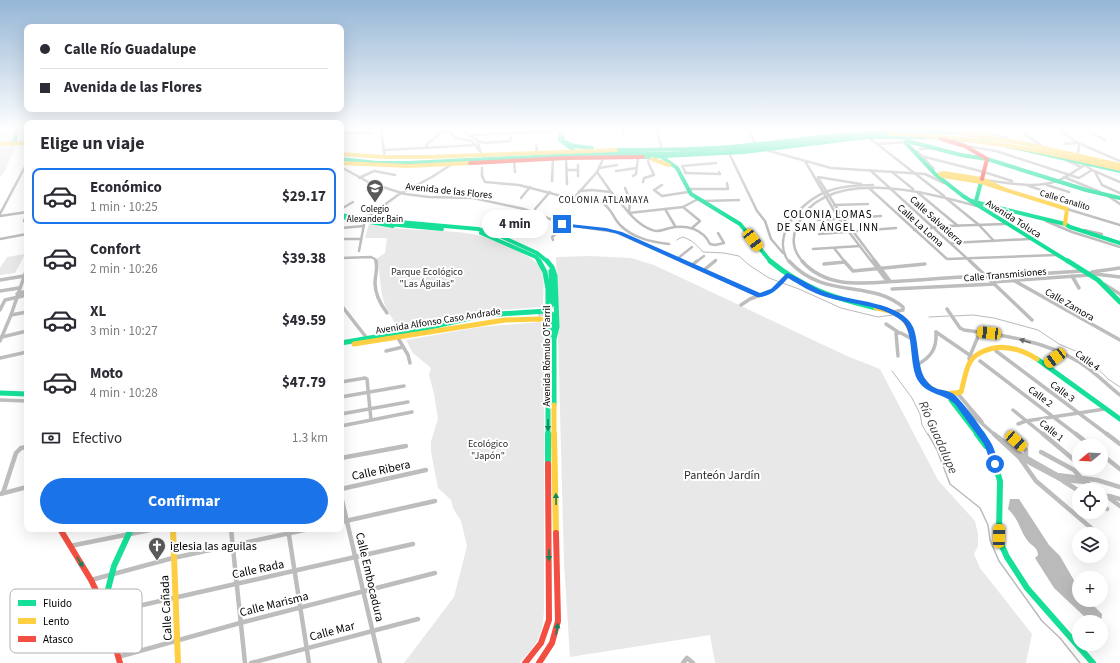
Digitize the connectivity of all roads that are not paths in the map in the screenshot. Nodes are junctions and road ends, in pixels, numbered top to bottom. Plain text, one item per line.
1 (356, 161) edge
2 (362, 161) edge
3 (370, 161) edge
4 (465, 161) edge
5 (485, 161) edge
6 (514, 161) joint
7 (553, 161) edge
8 (566, 161) edge
9 (602, 161) edge
10 (638, 161) edge
11 (649, 161) edge
12 (661, 161) edge
13 (665, 161) edge
14 (734, 161) edge
15 (807, 161) joint
16 (899, 161) edge
17 (923, 161) edge
18 (924, 161) edge
19 (926, 161) edge
20 (940, 161) edge
21 (987, 161) edge
22 (993, 161) edge
23 (1028, 161) edge
24 (1068, 161) edge
25 (1074, 161) edge
26 (1085, 161) edge
27 (1089, 161) edge
28 (1094, 161) edge
29 (377, 163) junction
30 (670, 163) joint
31 (716, 163) dead end
32 (452, 164) junction
33 (1086, 164) junction
34 (578, 165) dead end
35 (617, 165) dead end
36 (382, 166) junction
37 (1081, 167) junction
38 (482, 168) dead end
39 (599, 168) junction
40 (637, 168) junction
41 (1120, 168) edge
42 (24, 169) edge
43 (344, 169) edge
44 (934, 169) dead end
45 (567, 170) junction
46 (578, 170) junction
47 (870, 170) junction
48 (930, 170) junction
49 (616, 171) dead end
50 (891, 171) junction
51 (1093, 171) junction
52 (516, 172) dead end
53 (597, 172) junction
54 (682, 172) junction
55 (719, 172) dead end
56 (914, 172) junction
57 (984, 172) junction
58 (1070, 174) junction
59 (395, 175) dead end
60 (578, 176) dead end
61 (633, 176) dead end
62 (816, 177) junction
63 (1064, 177) junction
64 (358, 178) junction
65 (552, 181) dead end
66 (982, 181) junction
67 (1058, 181) junction
68 (643, 182) dead end
69 (1120, 182) edge
70 (727, 183) dead end
71 (944, 183) junction
72 (1019, 183) junction
73 (567, 184) dead end
74 (1024, 184) junction
75 (1046, 184) junction
76 (862, 185) junction
77 (662, 186) dead end
78 (889, 187) junction
79 (530, 188) junction
80 (625, 188) dead end
81 (869, 188) junction
82 (688, 190) junction
83 (914, 190) junction
84 (579, 191) junction
85 (956, 191) junction
86 (550, 192) junction
87 (611, 192) junction
88 (928, 192) dead end
89 (1069, 192) dead end
90 (401, 193) junction
91 (1120, 193) edge
92 (826, 194) junction
93 (943, 196) junction
94 (1108, 196) junction
95 (521, 198) dead end
96 (1062, 198) dead end
97 (1120, 198) edge
98 (573, 199) junction
99 (700, 200) junction
100 (739, 200) dead end
101 (353, 202) dead end
102 (974, 203) junction
103 (868, 204) dead end
104 (1120, 204) edge
105 (834, 205) junction
106 (5, 206) junction
107 (0, 207) edge
108 (344, 207) edge
109 (684, 207) junction
110 (535, 209) dead end
111 (665, 209) junction
112 (1067, 209) junction
113 (24, 213) edge
114 (629, 213) junction
115 (536, 214) junction
116 (0, 215) edge
117 (344, 216) edge
118 (344, 216) edge
119 (881, 216) dead end
120 (841, 218) junction
121 (818, 220) dead end
122 (367, 221) junction
123 (558, 223) junction
124 (1005, 224) junction
125 (1065, 224) junction
126 (979, 225) junction
127 (1120, 225) edge
128 (675, 226) junction
129 (958, 226) junction
130 (344, 227) edge
131 (934, 227) junction
132 (442, 228) junction
133 (692, 228) junction
134 (896, 228) dead end
135 (914, 230) junction
136 (1084, 230) junction
137 (850, 231) junction
138 (718, 233) dead end
139 (819, 234) dead end
140 (1102, 234) dead end
141 (24, 235) edge
142 (539, 236) dead end
143 (0, 239) edge
144 (344, 239) edge
145 (361, 239) junction
146 (1030, 239) junction
147 (1108, 239) junction
148 (553, 240) dead end
149 (994, 241) junction
150 (951, 243) junction
151 (1120, 243) edge
152 (669, 244) dead end
153 (861, 246) junction
154 (1120, 247) edge
155 (692, 248) dead end
156 (834, 248) junction
157 (813, 249) dead end
158 (359, 251) dead end
159 (783, 253) junction
160 (1056, 255) junction
161 (704, 256) dead end
162 (344, 258) edge
163 (967, 258) junction
164 (677, 259) junction
165 (716, 260) dead end
166 (548, 262) junction
167 (845, 262) junction
168 (824, 264) dead end
169 (925, 264) dead end
170 (692, 265) junction
171 (1112, 268) junction
172 (1120, 268) edge
173 (880, 269) junction
174 (704, 270) junction
175 (24, 273) edge
176 (1087, 273) junction
177 (787, 275) junction
178 (962, 276) dead end
179 (1072, 276) junction
180 (24, 277) edge
181 (987, 277) junction
182 (1119, 277) edge
183 (0, 280) edge
184 (1013, 280) junction
185 (889, 281) junction
186 (993, 283) junction
187 (19, 288) junction
188 (1079, 288) dead end
189 (892, 289) dead end
190 (0, 291) edge
191 (24, 292) edge
192 (16, 295) junction
193 (24, 295) edge
194 (759, 296) junction
195 (1119, 296) edge
196 (5, 300) junction
197 (0, 301) edge
198 (1120, 302) edge
199 (550, 303) junction
200 (742, 304) dead end
201 (947, 309) dead end
202 (0, 310) edge
203 (344, 310) edge
204 (548, 311) junction
205 (893, 312) junction
206 (24, 313) edge
207 (346, 313) joint
208 (387, 313) dead end
209 (511, 313) junction
210 (484, 314) junction
211 (11, 315) junction
212 (536, 315) junction
213 (1032, 320) dead end
214 (548, 322) junction
215 (886, 324) dead end
216 (448, 328) junction
217 (24, 332) edge
218 (898, 332) junction
219 (980, 332) junction
220 (366, 337) junction
221 (398, 338) junction
222 (1, 339) edge
223 (912, 339) junction
224 (554, 340) junction
225 (1120, 340) edge
226 (344, 343) edge
227 (344, 343) edge
228 (344, 344) edge
229 (344, 344) edge
230 (403, 347) junction
231 (386, 351) dead end
232 (996, 351) dead end
233 (24, 353) edge
234 (1062, 353) junction
235 (551, 355) junction
236 (898, 356) dead end
237 (971, 356) junction
238 (0, 358) edge
239 (980, 361) dead end
240 (970, 362) junction
241 (410, 363) dead end
242 (917, 365) junction
243 (1046, 365) junction
244 (344, 382) edge
245 (404, 386) dead end
246 (369, 392) junction
247 (0, 393) edge
248 (958, 394) junction
249 (24, 395) edge
250 (949, 395) junction
251 (1120, 395) edge
252 (344, 396) edge
253 (0, 397) edge
254 (0, 400) edge
255 (24, 401) edge
256 (408, 402) dead end
257 (957, 402) junction
258 (1106, 409) junction
259 (370, 410) junction
260 (1013, 410) dead end
261 (412, 412) dead end
262 (1079, 413) junction
263 (344, 414) edge
264 (1052, 416) junction
265 (1120, 419) edge
266 (371, 420) junction
267 (1026, 421) junction
268 (1018, 424) dead end
269 (344, 425) edge
270 (986, 427) junction
271 (1037, 430) junction
272 (1032, 432) dead end
273 (1010, 435) dead end
274 (1082, 439) edge
275 (1120, 444) edge
276 (406, 446) dead end
277 (24, 447) edge
278 (990, 450) junction
279 (1041, 452) dead end
280 (1019, 456) junction
281 (344, 457) edge
282 (1026, 458) junction
283 (1072, 458) edge
284 (1108, 460) edge
285 (1120, 469) edge
286 (426, 470) dead end
287 (1081, 477) junction
288 (1092, 479) junction
289 (1062, 480) junction
290 (1087, 482) junction
291 (1072, 486) edge
292 (24, 488) edge
293 (344, 488) edge
294 (1120, 488) edge
295 (1, 493) edge
296 (1108, 496) edge
297 (1108, 497) edge
298 (1120, 499) edge
299 (435, 501) dead end
300 (1120, 506) edge
301 (344, 508) edge
302 (347, 521) junction
303 (344, 522) edge
304 (1090, 527) edge
305 (62, 532) edge
306 (138, 532) edge
307 (173, 532) edge
308 (231, 532) edge
309 (284, 532) edge
310 (288, 532) edge
311 (127, 534) junction
312 (413, 544) dead end
313 (232, 545) junction
314 (70, 546) junction
315 (355, 557) junction
316 (173, 558) junction
317 (295, 571) junction
318 (435, 573) dead end
319 (110, 575) junction
320 (91, 580) junction
321 (236, 584) junction
322 (95, 589) edge
323 (107, 589) edge
324 (363, 593) junction
325 (176, 598) junction
326 (142, 606) edge
327 (300, 608) junction
328 (418, 619) dead end
329 (240, 623) junction
330 (372, 631) junction
331 (177, 640) junction
332 (307, 648) junction
333 (142, 650) edge
334 (117, 653) edge
335 (132, 653) edge
336 (118, 657) junction
337 (120, 663) edge
338 (178, 663) edge
339 (245, 663) edge
340 (251, 663) edge
341 (309, 663) edge
342 (380, 663) edge
343 (525, 663) edge
344 (539, 663) edge
345 (683, 663) edge
346 (693, 663) edge
347 (1093, 663) edge

1 - 36 main road
2 - 29 main road
3 - 5 main road
4 - 29 main road
6 - 32 main road
6 - 52 street
7 - 65 street
8 - 45 street
9 - 39 street
10 - 40 street
11 - 68 street
12 - 54 main road
13 - 30 main road
14 - 159 street
15 - 47 street
15 - 62 street
16 - 56 street
17 - 48 street, Avenida Toluca
18 - 85 main road
19 - 44 street
20 - 57 street
21 - 57 main road
22 - 67 main road
23 - 58 street
24 - 37 street
25 - 33 main road
26 - 41 main road
27 - 41 main road
28 - 41 main road
29 - 36 main road
30 - 54 main road
31 - 54 street
32 - 36 main road
32 - 90 street
33 - 37 street
33 - 41 main road
33 - 51 street
34 - 46 street
35 - 39 street
37 - 58 street
38 - 79 street
39 - 53 street
40 - 49 street
40 - 61 street
42 - 106 street
43 - 64 street, Avenida de las Flores
45 - 46 street
45 - 73 street
46 - 60 street
47 - 50 street
47 - 78 street, Calle Salvatierra
48 - 56 street
48 - 71 street, Avenida Toluca
50 - 56 street
50 - 83 street
51 - 58 street
51 - 69 street
51 - 91 street
53 - 84 street
53 - 87 street
54 - 55 street
54 - 82 main road
56 - 71 street
56 - 93 street
57 - 66 main road
57 - 72 street
58 - 63 street
59 - 64 street
62 - 76 street
62 - 92 street
63 - 67 street
63 - 94 street
64 - 90 street, Avenida de las Flores
66 - 66 main road
66 - 72 street
66 - 102 main road
66 - 112 main road, Calle Canalito
67 - 75 street
67 - 94 main road
70 - 82 street
71 - 85 street, Avenida Toluca
72 - 74 street
74 - 75 street
74 - 96 street
75 - 89 street
76 - 78 street
76 - 92 street
77 - 82 street
78 - 81 street
78 - 83 street
78 - 131 street, Calle Salvatierra
79 - 86 street
79 - 95 street
80 - 114 street
81 - 92 street
81 - 135 street, Calle La Loma
82 - 99 main road
83 - 88 street
83 - 93 street
83 - 129 street
84 - 87 street
84 - 98 street
85 - 102 main road, Avenida Toluca
86 - 98 street
86 - 110 street
87 - 114 street
90 - 115 street, Avenida de las Flores
90 - 122 street
92 - 105 street
92 - 120 street
92 - 159 street
92 - 185 street
93 - 102 street
93 - 102 street
93 - 126 street
94 - 97 main road
94 - 104 street
98 - 152 street
99 - 100 street
99 - 109 street
99 - 177 main road
101 - 108 street
102 - 124 main road, Avenida Toluca
102 - 125 main road
102 - 154 street
103 - 105 street
105 - 120 street
106 - 107 street
106 - 116 street
109 - 111 street
109 - 133 street
111 - 114 street
111 - 128 street
112 - 125 main road
112 - 127 street, Calle Canalito
113 - 116 street
114 - 128 street
115 - 123 street, Avenida de las Flores
115 - 142 street
117 - 122 main road, Avenida Rómulo O'Farril
118 - 132 main road
119 - 120 street
120 - 121 street
120 - 137 street
122 - 130 street
122 - 132 main road, Avenida Rómulo O'Farril
122 - 145 street
122 - 166 main road, Avenida Rómulo O'Farril
123 - 148 street
123 - 164 street, Avenida de las Flores
124 - 126 street
124 - 146 main road, Avenida Toluca
125 - 136 street
125 - 147 main road
126 - 129 street
126 - 149 street
128 - 133 street
129 - 131 street
131 - 135 street
131 - 150 street, Calle Salvatierra
132 - 199 main road, Avenida Rómulo O'Farril
133 - 138 street
134 - 137 street
135 - 163 street, Calle La Loma
136 - 140 street
136 - 147 street
137 - 139 street
137 - 153 street
141 - 143 street
144 - 145 street
145 - 158 street
146 - 149 street
146 - 160 main road, Avenida Toluca
147 - 151 main road
149 - 150 street
150 - 163 street, Calle Salvatierra
153 - 156 street
153 - 173 street
155 - 164 street
156 - 157 street
156 - 167 street
159 - 205 street
160 - 163 street, Calle La Loma
160 - 176 main road, Avenida Toluca
161 - 170 street
162 - 208 street
163 - 181 street, Calle Salvatierra
164 - 170 street, Avenida de las Flores
165 - 174 street
166 - 199 main road
166 - 224 main road, Avenida Rómulo O'Farril
167 - 168 street
167 - 173 street
169 - 173 street
170 - 174 street, Avenida de las Flores
171 - 172 street, Calle Transmisiones
171 - 176 street, Calle Transmisiones
171 - 182 street
173 - 185 street
174 - 194 street, Avenida de las Flores
175 - 183 street
176 - 179 street, Calle Transmisiones
176 - 181 street, Calle Transmisiones
176 - 182 street
176 - 195 main road, Avenida Toluca
177 - 194 street
177 - 205 main road
178 - 185 street
179 - 184 street, Calle Transmisiones
179 - 188 street
180 - 187 street
181 - 186 street, Calle Salvatierra
184 - 186 street, Calle Transmisiones
184 - 225 street, Calle Zamora
186 - 189 street, Calle Transmisiones
186 - 213 street, Calle Salvatierra
187 - 190 street
187 - 192 street
191 - 192 street
192 - 193 street
192 - 196 street
192 - 211 street
194 - 200 street
195 - 198 main road, Avenida Toluca
196 - 197 street
196 - 202 street
199 - 204 main road, Avenida Rómulo O'Farril
199 - 209 main road
201 - 219 street, Calle 4
203 - 207 street
204 - 212 main road
204 - 214 main road, Avenida Rómulo O'Farril
204 - 224 main road
205 - 223 main road
206 - 211 street
207 - 220 street
209 - 210 main road, Avenida Alfonso Caso Andrade
209 - 212 main road, Avenida Alfonso Caso Andrade
210 - 220 main road
210 - 227 main road, Avenida Alfonso Caso Andrade
211 - 222 street
212 - 214 main road
212 - 216 main road, Avenida Alfonso Caso Andrade
214 - 235 main road, Avenida Rómulo O'Farril
215 - 218 street
216 - 221 main road
216 - 228 main road, Avenida Alfonso Caso Andrade
217 - 222 street
218 - 223 street
218 - 236 street
234 -> 219 street, Calle 4
219 - 237 street
220 - 226 main road
221 - 229 main road
221 - 230 street
223 - 242 main road
224 - 235 main road, Avenida Rómulo O'Farril
230 - 231 street
230 - 241 street
232 - 262 street, Calle 3
233 - 238 street
234 - 243 street
234 - 251 street, Calle 4
235 -> 343 main road, Avenida Rómulo O'Farril
344 -> 235 main road, Avenida Rómulo O'Farril
237 - 240 street
237 - 242 street
239 - 264 street, Calle 2
240 - 243 main road
240 - 248 main road
242 - 250 main road
243 - 258 main road
244 - 246 street
245 - 246 street
246 - 252 street
246 - 259 street
247 - 249 main road
248 - 250 main road
248 - 270 street
249 - 253 main road
250 - 257 main road
250 - 278 main road
254 - 255 street
256 - 259 street
257 - 270 street
257 - 278 main road
258 - 262 street
258 - 265 main road
259 - 263 street
259 - 266 street
260 - 267 street, Calle 1
261 - 266 street
262 - 264 street
262 - 275 street, Calle 3
264 - 267 street
264 - 274 street, Calle 2
266 - 269 street
267 - 268 street
267 - 271 street, Calle 1
270 - 280 street
271 - 272 street
271 - 283 street, Calle 1
273 - 282 street
276 - 281 street
277 - 295 street
278 - 347 main road
279 - 287 street
280 - 282 street
280 - 289 street
280 - 304 street
282 - 287 street
284 - 285 street
286 - 293 street, Calle Ribera
287 - 288 street
287 - 290 street
288 - 290 street
288 - 294 street
289 - 290 street
289 - 291 street
292 - 295 street
296 - 298 street
297 - 300 street
299 - 302 street
301 - 302 street, Calle Embocadura
302 - 303 street
302 - 315 street, Calle Embocadura
305 - 314 main road
306 - 311 street
307 - 316 main road, Calle Cañada
308 - 313 street
309 - 313 street
310 - 317 street
311 - 314 street
311 - 319 main road
312 - 315 street, Calle Rada
313 - 316 street
313 - 321 street
314 -> 320 main road
315 - 317 street, Calle Rada
315 - 324 street, Calle Embocadura
316 - 319 street
316 - 325 main road, Calle Cañada
317 - 321 street, Calle Rada
317 - 327 street
318 - 324 street, Calle Marisma
319 - 320 street
319 - 323 main road
320 - 322 main road
321 - 325 street, Calle Rada
321 - 329 street
324 - 327 street, Calle Marisma
324 - 330 street, Calle Embocadura
325 - 326 street, Calle Rada
325 - 331 main road, Calle Cañada
327 - 329 street, Calle Marisma
327 - 332 street
328 - 330 street, Calle Mar
329 - 331 street, Calle Marisma
329 - 339 street
330 - 332 street, Calle Mar
330 - 342 street, Calle Embocadura
331 - 333 street, Calle Marisma
331 - 338 main road, Calle Cañada
332 - 340 street, Calle Mar
332 - 341 street
334 - 336 main road
335 - 336 street, Calle Marisma
336 - 337 main road
345 - 346 street

